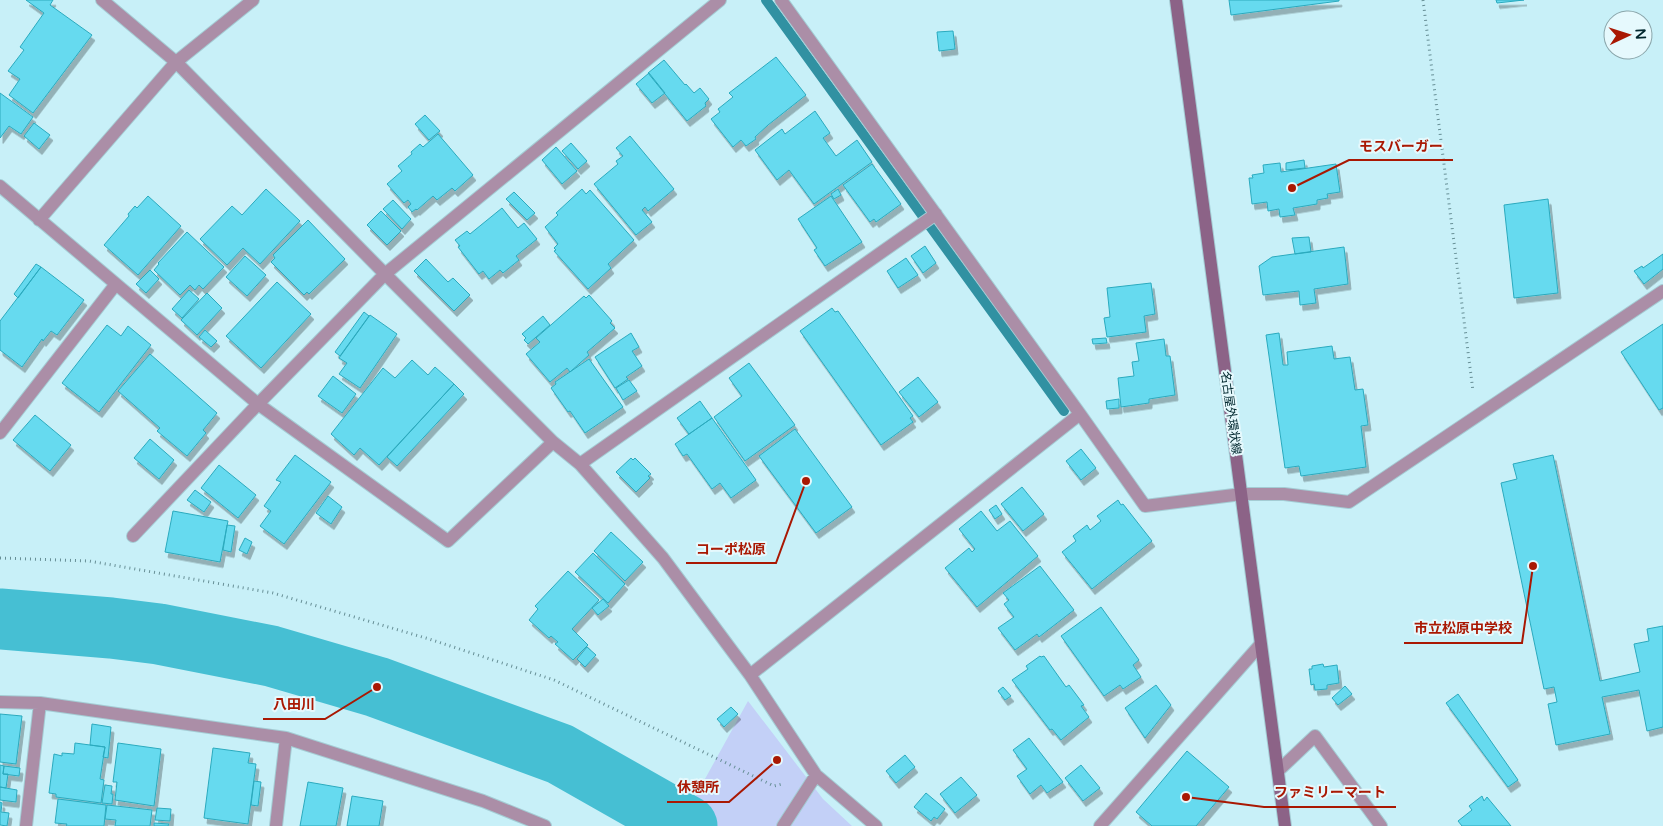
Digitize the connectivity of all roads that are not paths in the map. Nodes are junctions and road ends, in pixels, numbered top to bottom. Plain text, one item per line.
1 (102, 0) edge
2 (253, 0) edge
3 (720, 0) edge
4 (781, 0) edge
5 (1176, 0) edge
6 (176, 62) junction
7 (0, 186) edge
8 (936, 214) junction
9 (39, 220) junction
10 (384, 274) junction
11 (116, 284) junction
12 (1663, 291) edge
13 (258, 404) junction
14 (1080, 414) junction
15 (0, 433) edge
16 (553, 442) junction
17 (580, 464) junction
18 (1242, 494) junction
19 (132, 536) dead end
20 (1260, 645) junction
21 (750, 675) junction
22 (0, 702) edge
23 (40, 703) junction
24 (286, 738) junction
25 (1278, 770) junction
26 (816, 774) junction
27 (786, 821) edge
28 (26, 826) edge
29 (276, 826) edge
30 (546, 826) edge
31 (876, 826) edge
32 (1100, 826) edge
33 (1285, 826) edge
34 (1381, 826) edge

1 - 6 street
2 - 6 street
3 - 10 street
4 - 8 street
5 - 18 main road, 名古屋外環状線
6 - 9 street
6 - 10 street
7 - 9 street
8 - 14 street
8 - 17 street
9 - 11 street
10 - 13 street
10 - 16 street
11 - 13 street
11 - 15 street
12 - 18 street
13 - 16 street
13 - 19 street
14 - 18 street
14 - 21 street
16 - 17 street
17 - 21 street
18 - 20 main road, 名古屋外環状線
20 - 25 main road, 名古屋外環状線
20 - 32 street
21 - 26 street
22 - 23 street
23 - 24 street
23 - 28 street
24 - 29 street
24 - 30 street
25 - 33 main road, 名古屋外環状線
25 - 34 street
26 - 27 street
26 - 31 street

